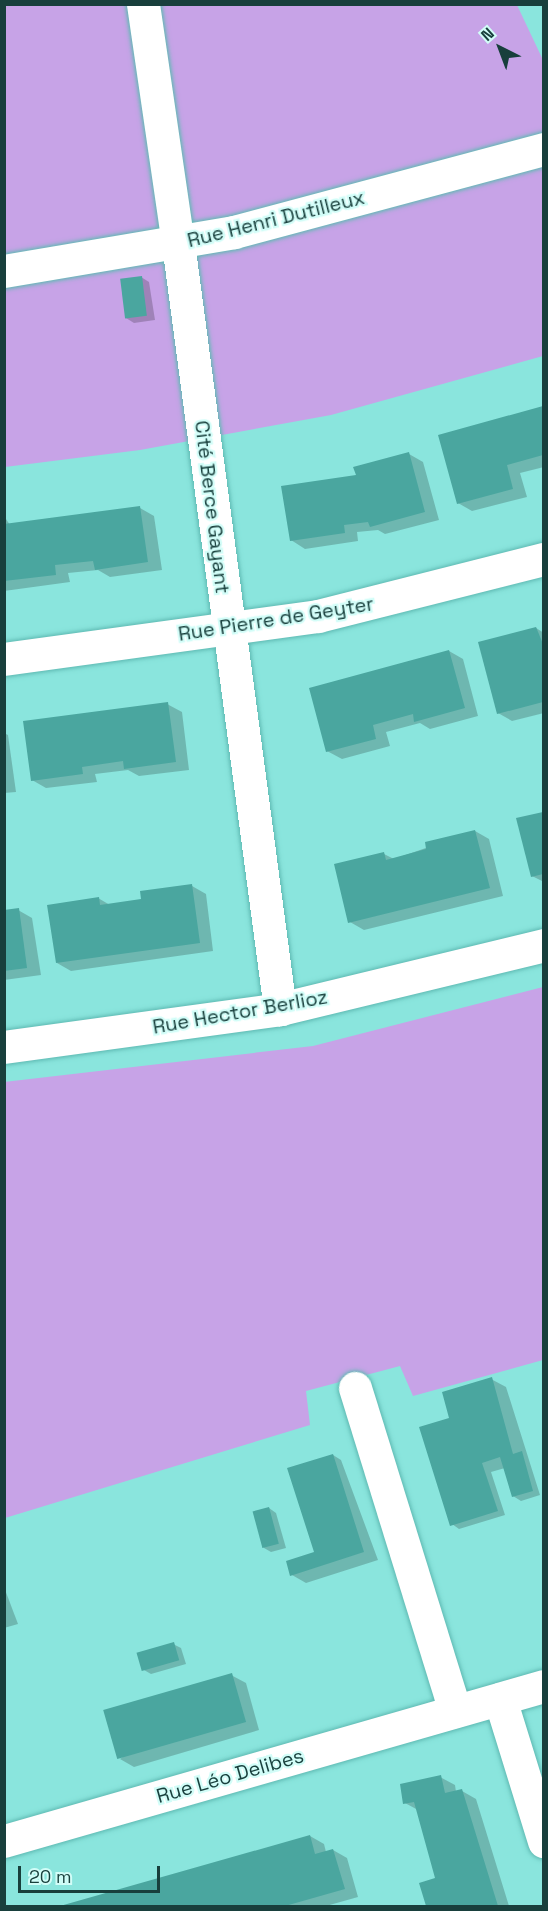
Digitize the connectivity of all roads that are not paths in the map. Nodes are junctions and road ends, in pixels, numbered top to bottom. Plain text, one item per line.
1 (143, 4) edge
2 (543, 149) edge
3 (178, 243) junction
4 (4, 271) edge
5 (543, 558) edge
6 (227, 628) junction
7 (4, 658) edge
8 (543, 945) edge
9 (280, 1009) junction
10 (4, 1047) edge
11 (355, 1388) dead end
12 (543, 1686) edge
13 (500, 1699) junction
14 (455, 1711) junction
15 (4, 1841) edge
16 (543, 1841) edge

1 - 3 street, Cité Berce Gayant
2 - 3 street, Rue Henri Dutilleux
3 - 4 street, Rue Henri Dutilleux
3 - 6 street, Cité Berce Gayant
5 - 6 street, Rue Pierre de Geyter
6 - 7 street, Rue Pierre de Geyter
6 - 9 street, Cité Berce Gayant
8 - 9 street, Rue Hector Berlioz
9 - 10 street, Rue Hector Berlioz
11 - 14 street
12 - 13 street, Rue Léo Delibes
13 - 14 street, Rue Léo Delibes
13 - 16 street
14 - 15 street, Rue Léo Delibes

